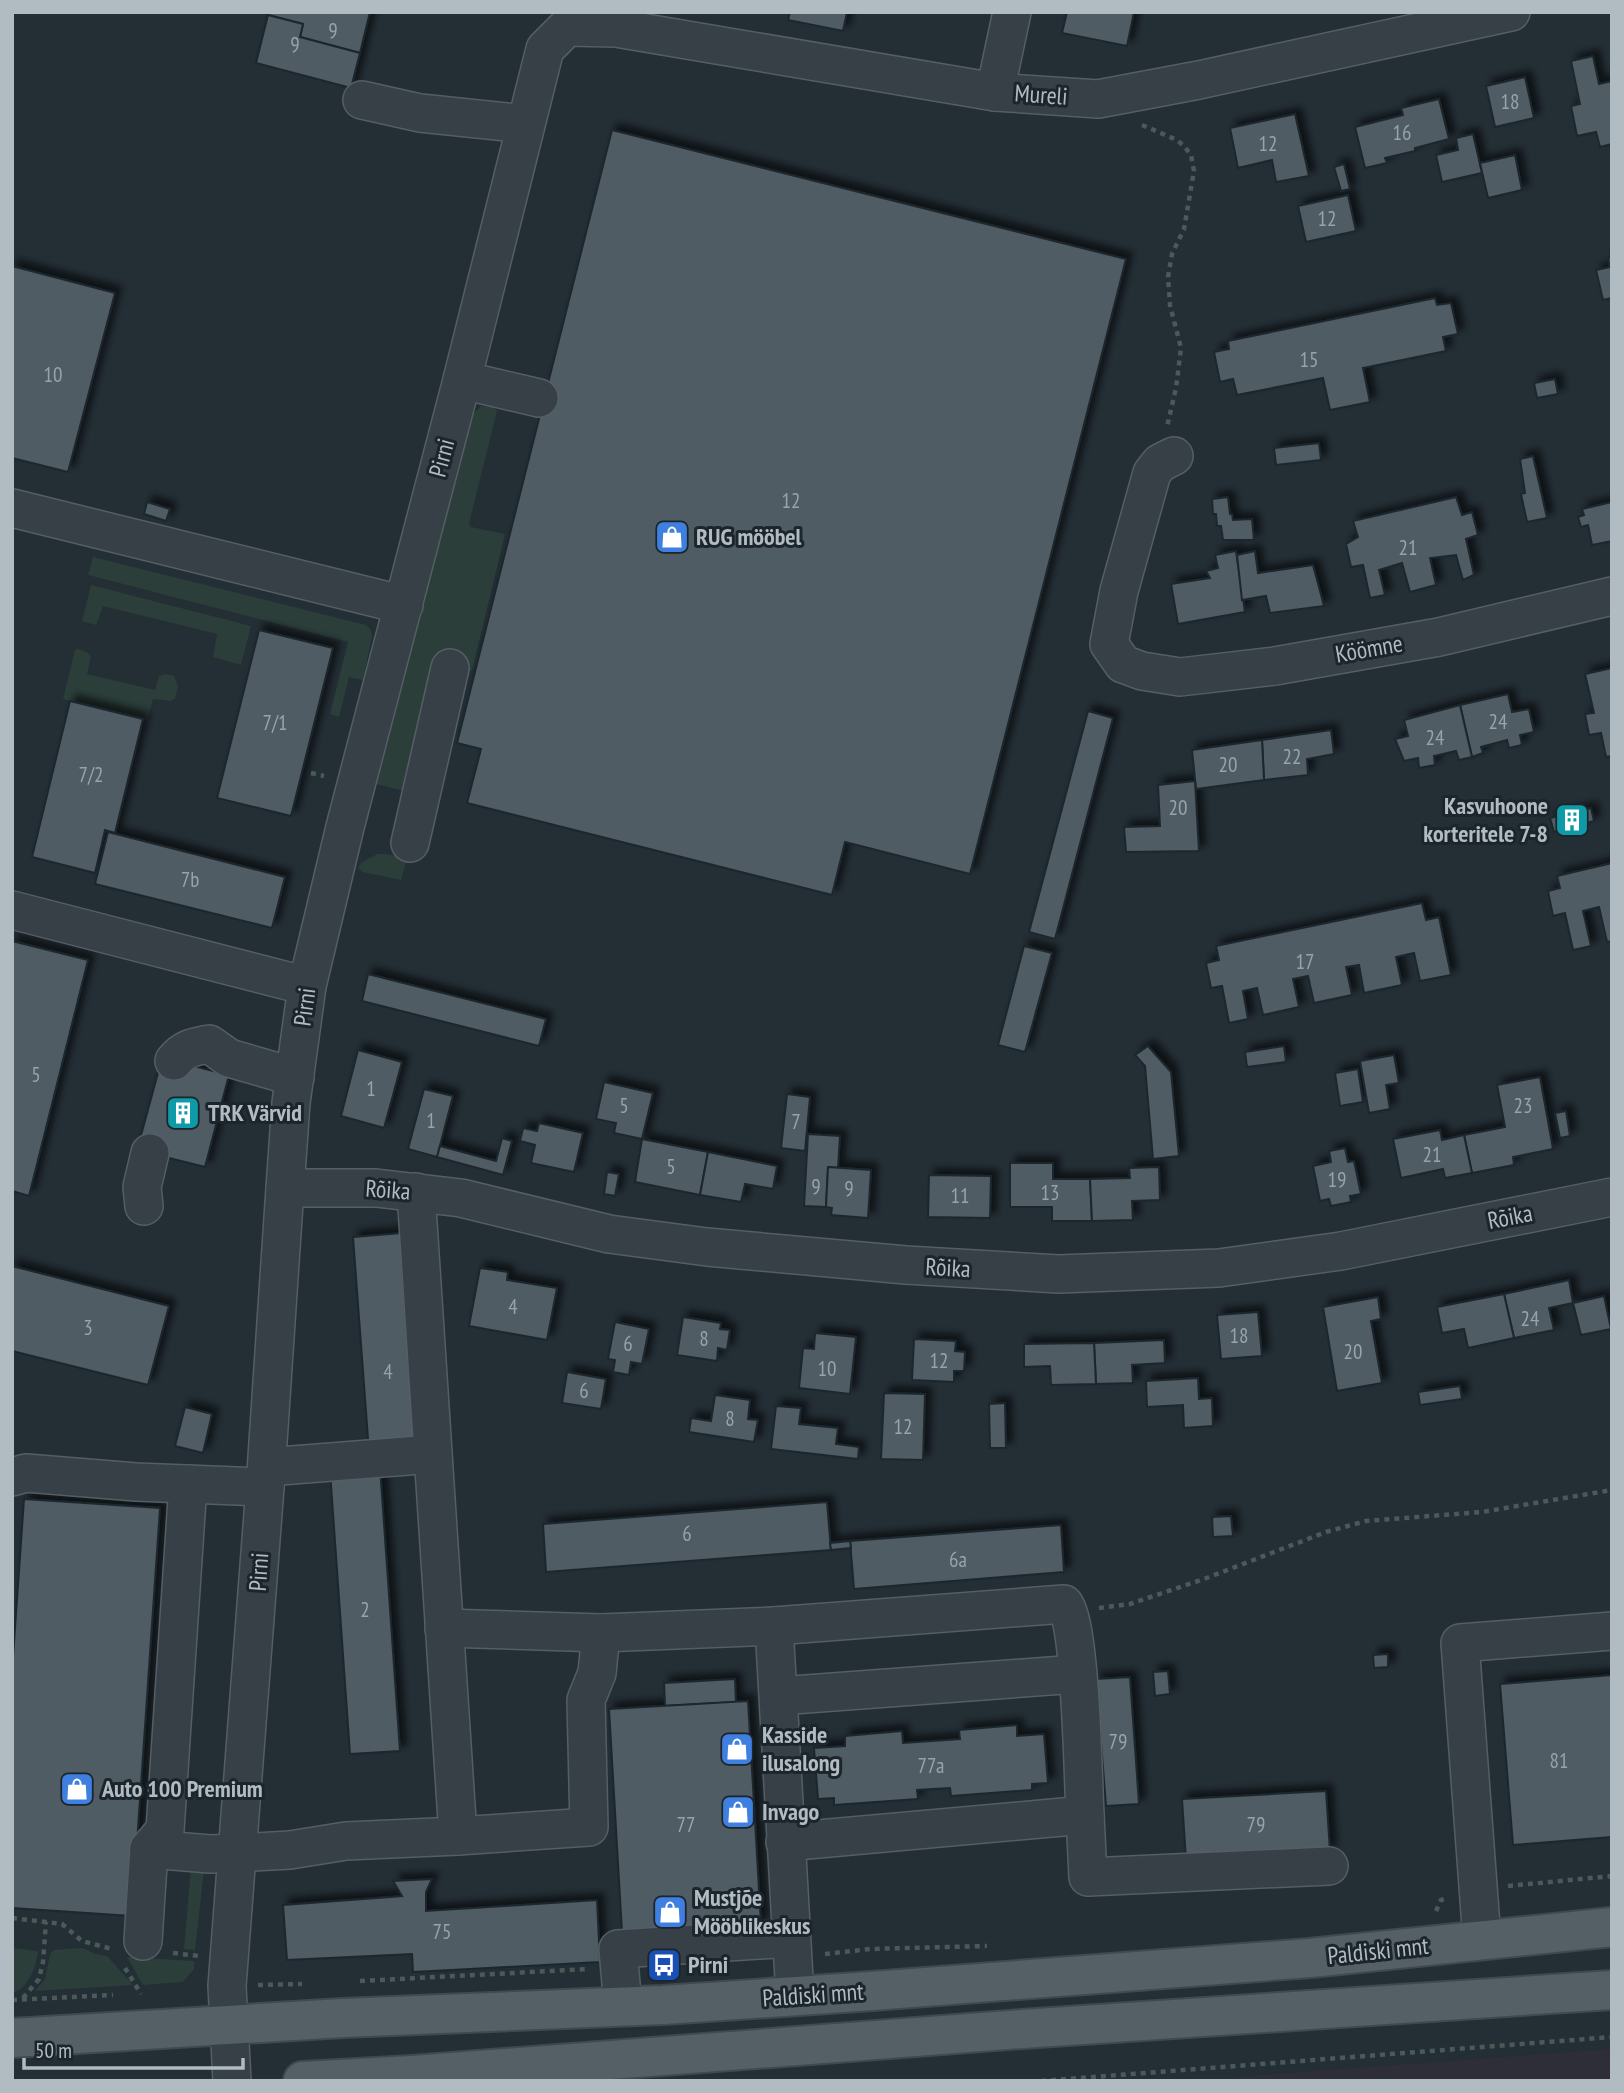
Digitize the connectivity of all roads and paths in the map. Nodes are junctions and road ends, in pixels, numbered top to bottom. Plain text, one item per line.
1 (1012, 12) edge
2 (1511, 12) edge
3 (567, 27) joint
4 (995, 92) junction
5 (1136, 92) junction
6 (362, 100) dead end
7 (525, 124) junction
8 (462, 380) junction
9 (539, 398) dead end
10 (1167, 460) joint
11 (12, 508) edge
12 (1612, 596) edge
13 (404, 605) junction
14 (450, 667) dead end
15 (410, 843) dead end
16 (12, 911) edge
17 (307, 986) junction
18 (174, 1061) dead end
19 (295, 1077) junction
20 (150, 1153) dead end
21 (285, 1188) junction
22 (416, 1192) junction
23 (1612, 1197) edge
24 (144, 1206) dead end
25 (433, 1454) junction
26 (12, 1477) edge
27 (266, 1477) junction
28 (188, 1484) junction
29 (1612, 1490) edge
30 (1064, 1604) junction
31 (774, 1626) junction
32 (444, 1628) junction
33 (1612, 1631) edge
34 (601, 1633) junction
35 (1077, 1674) junction
36 (779, 1696) junction
37 (1085, 1815) junction
38 (458, 1836) junction
39 (785, 1842) junction
40 (149, 1849) junction
41 (237, 1853) junction
42 (1329, 1866) dead end
43 (1612, 1876) edge
44 (1478, 1888) junction
45 (1433, 1916) dead end
46 (12, 1918) edge
47 (46, 1922) junction
48 (1612, 1927) edge
49 (791, 1938) junction
50 (1482, 1940) junction
51 (142, 1941) dead end
52 (1612, 1990) edge
53 (152, 1993) dead end
54 (128, 1994) dead end
55 (141, 1994) junction
56 (114, 1995) dead end
57 (795, 1996) junction
58 (22, 1999) junction
59 (12, 2000) edge
60 (623, 2007) junction
61 (231, 2024) junction
62 (1612, 2037) edge
63 (12, 2038) edge
64 (232, 2081) edge
65 (256, 2081) edge
66 (303, 2081) edge
67 (1041, 2081) edge

1 - 4 street
2 - 5 street, Mureli
3 - 4 street, Mureli
3 - 7 street, Pirni
4 - 5 street, Mureli
5 - 10 path
6 - 7 street
7 - 8 street, Pirni
8 - 9 street
8 - 13 street, Pirni
10 - 12 street, Köömne
11 - 13 street
13 - 17 street, Pirni
14 - 15 street
16 - 17 street
17 - 19 street, Pirni
18 - 19 street
19 - 21 street, Pirni
20 - 24 street
21 - 22 street, Rõika
21 - 27 street, Pirni
22 - 23 street, Rõika
22 - 25 street
25 - 27 street
25 - 32 street
26 - 28 street
27 - 28 street
27 - 41 street, Pirni
28 - 40 street
29 - 30 path
30 - 31 street
30 - 35 street
31 - 34 street
31 - 36 street
32 - 34 street
32 - 38 street
33 - 44 street
34 - 38 street
35 - 36 street
35 - 37 street
36 - 39 street
37 - 39 street
37 - 42 street
38 - 41 street
39 - 49 street
40 - 41 street
40 - 51 street
41 - 61 street, Pirni
43 - 44 path
44 - 45 path
44 - 50 street
46 - 47 path
47 - 55 path
47 - 58 path
48 - 50 main road, Paldiski mnt
49 - 57 street
49 - 60 street
50 - 57 main road, Paldiski mnt
52 - 66 main road, Paldiski mnt
53 - 55 path
54 - 55 path
56 - 58 path
57 - 60 main road, Paldiski mnt
58 - 59 path
60 - 61 main road, Paldiski mnt
61 - 63 main road, Paldiski mnt
61 - 64 street
61 - 65 street
62 - 67 path

